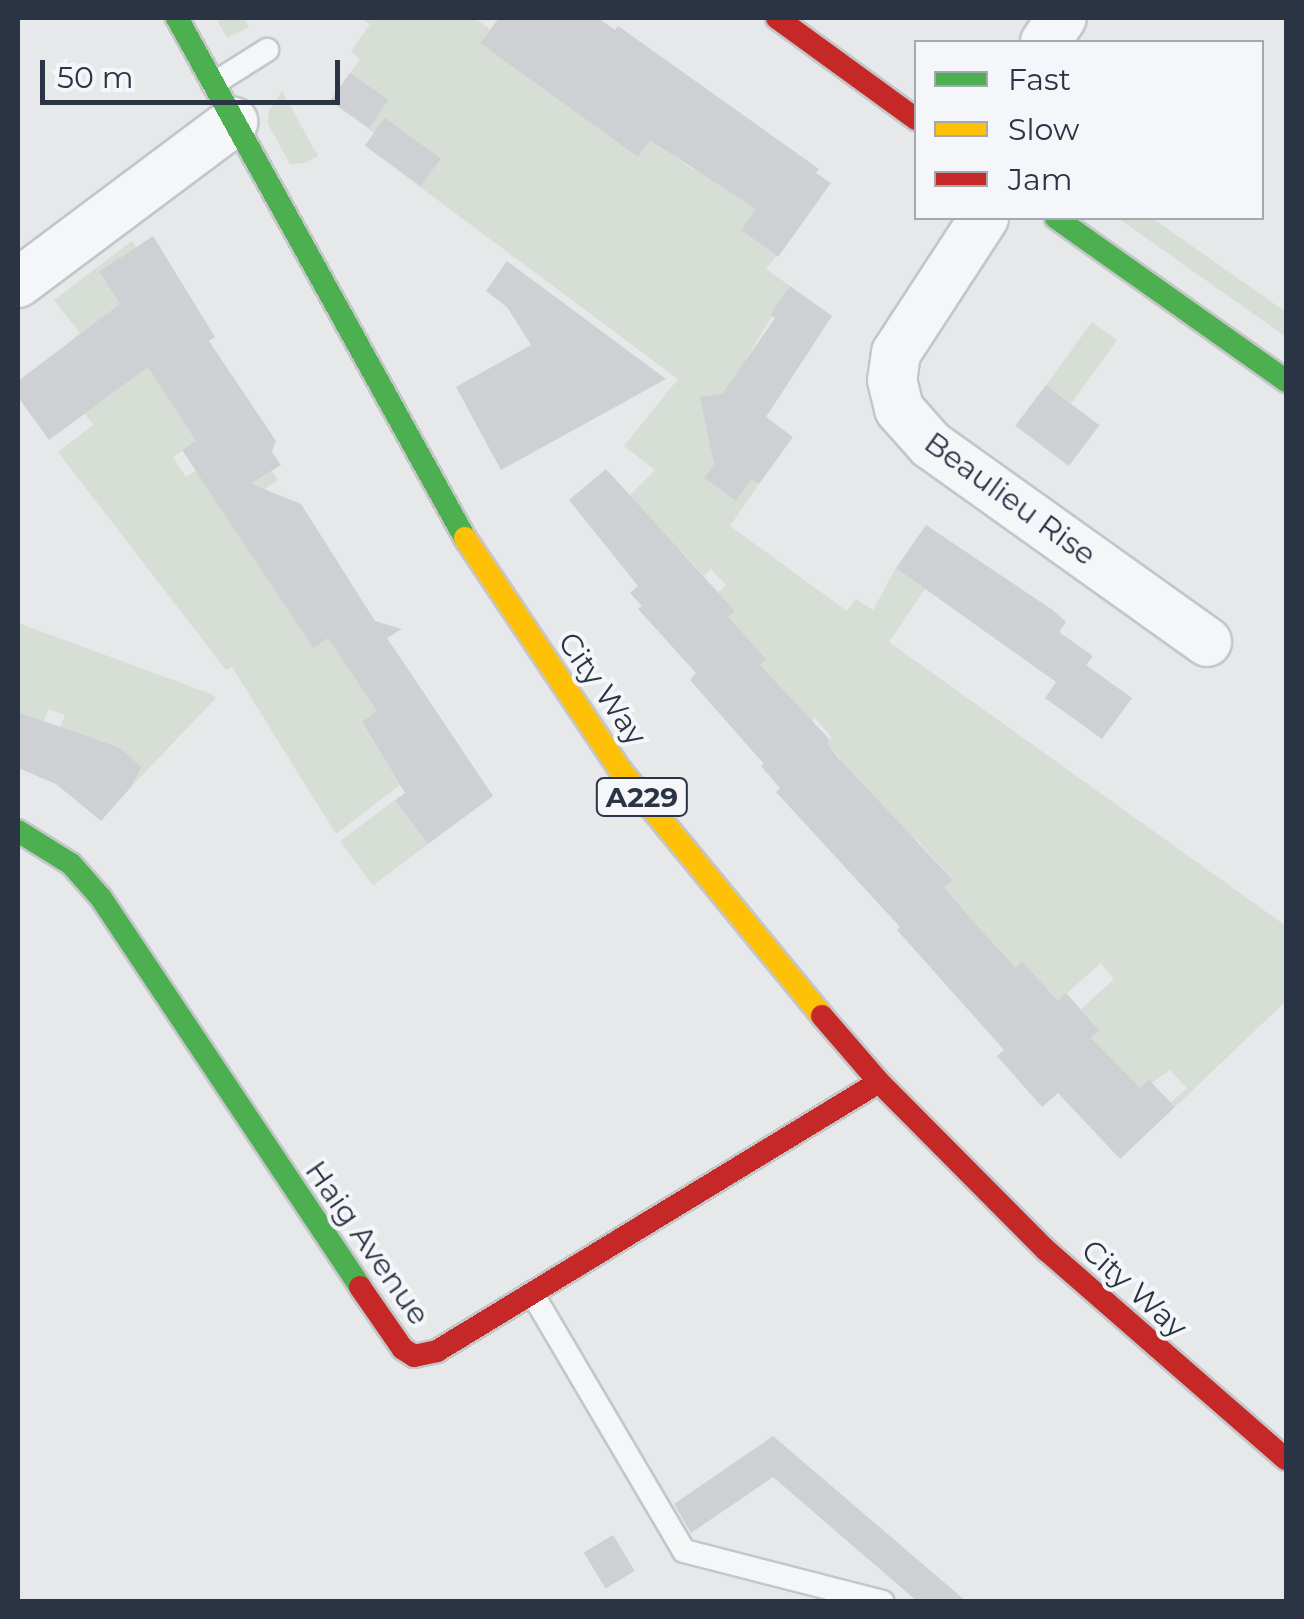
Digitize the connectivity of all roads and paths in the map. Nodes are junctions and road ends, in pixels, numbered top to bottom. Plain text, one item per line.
1 (177, 18) edge
2 (776, 18) edge
3 (1062, 18) edge
4 (1046, 40) edge
5 (268, 50) dead end
6 (223, 103) junction
7 (914, 118) edge
8 (983, 220) edge
9 (1059, 220) edge
10 (18, 283) edge
11 (1286, 380) edge
12 (1207, 642) dead end
13 (18, 831) edge
14 (879, 1082) junction
15 (532, 1293) junction
16 (1286, 1458) edge
17 (883, 1602) edge

1 - 6 main road, City Way / A229
2 - 7 main road
3 - 4 street
5 - 6 lane
6 - 10 street
6 - 14 main road, City Way / A229
8 - 12 street, Beaulieu Rise
9 - 11 main road
13 - 15 main road, Haig Avenue
14 - 15 main road, Haig Avenue
14 - 16 main road, City Way / A229
15 - 17 lane

